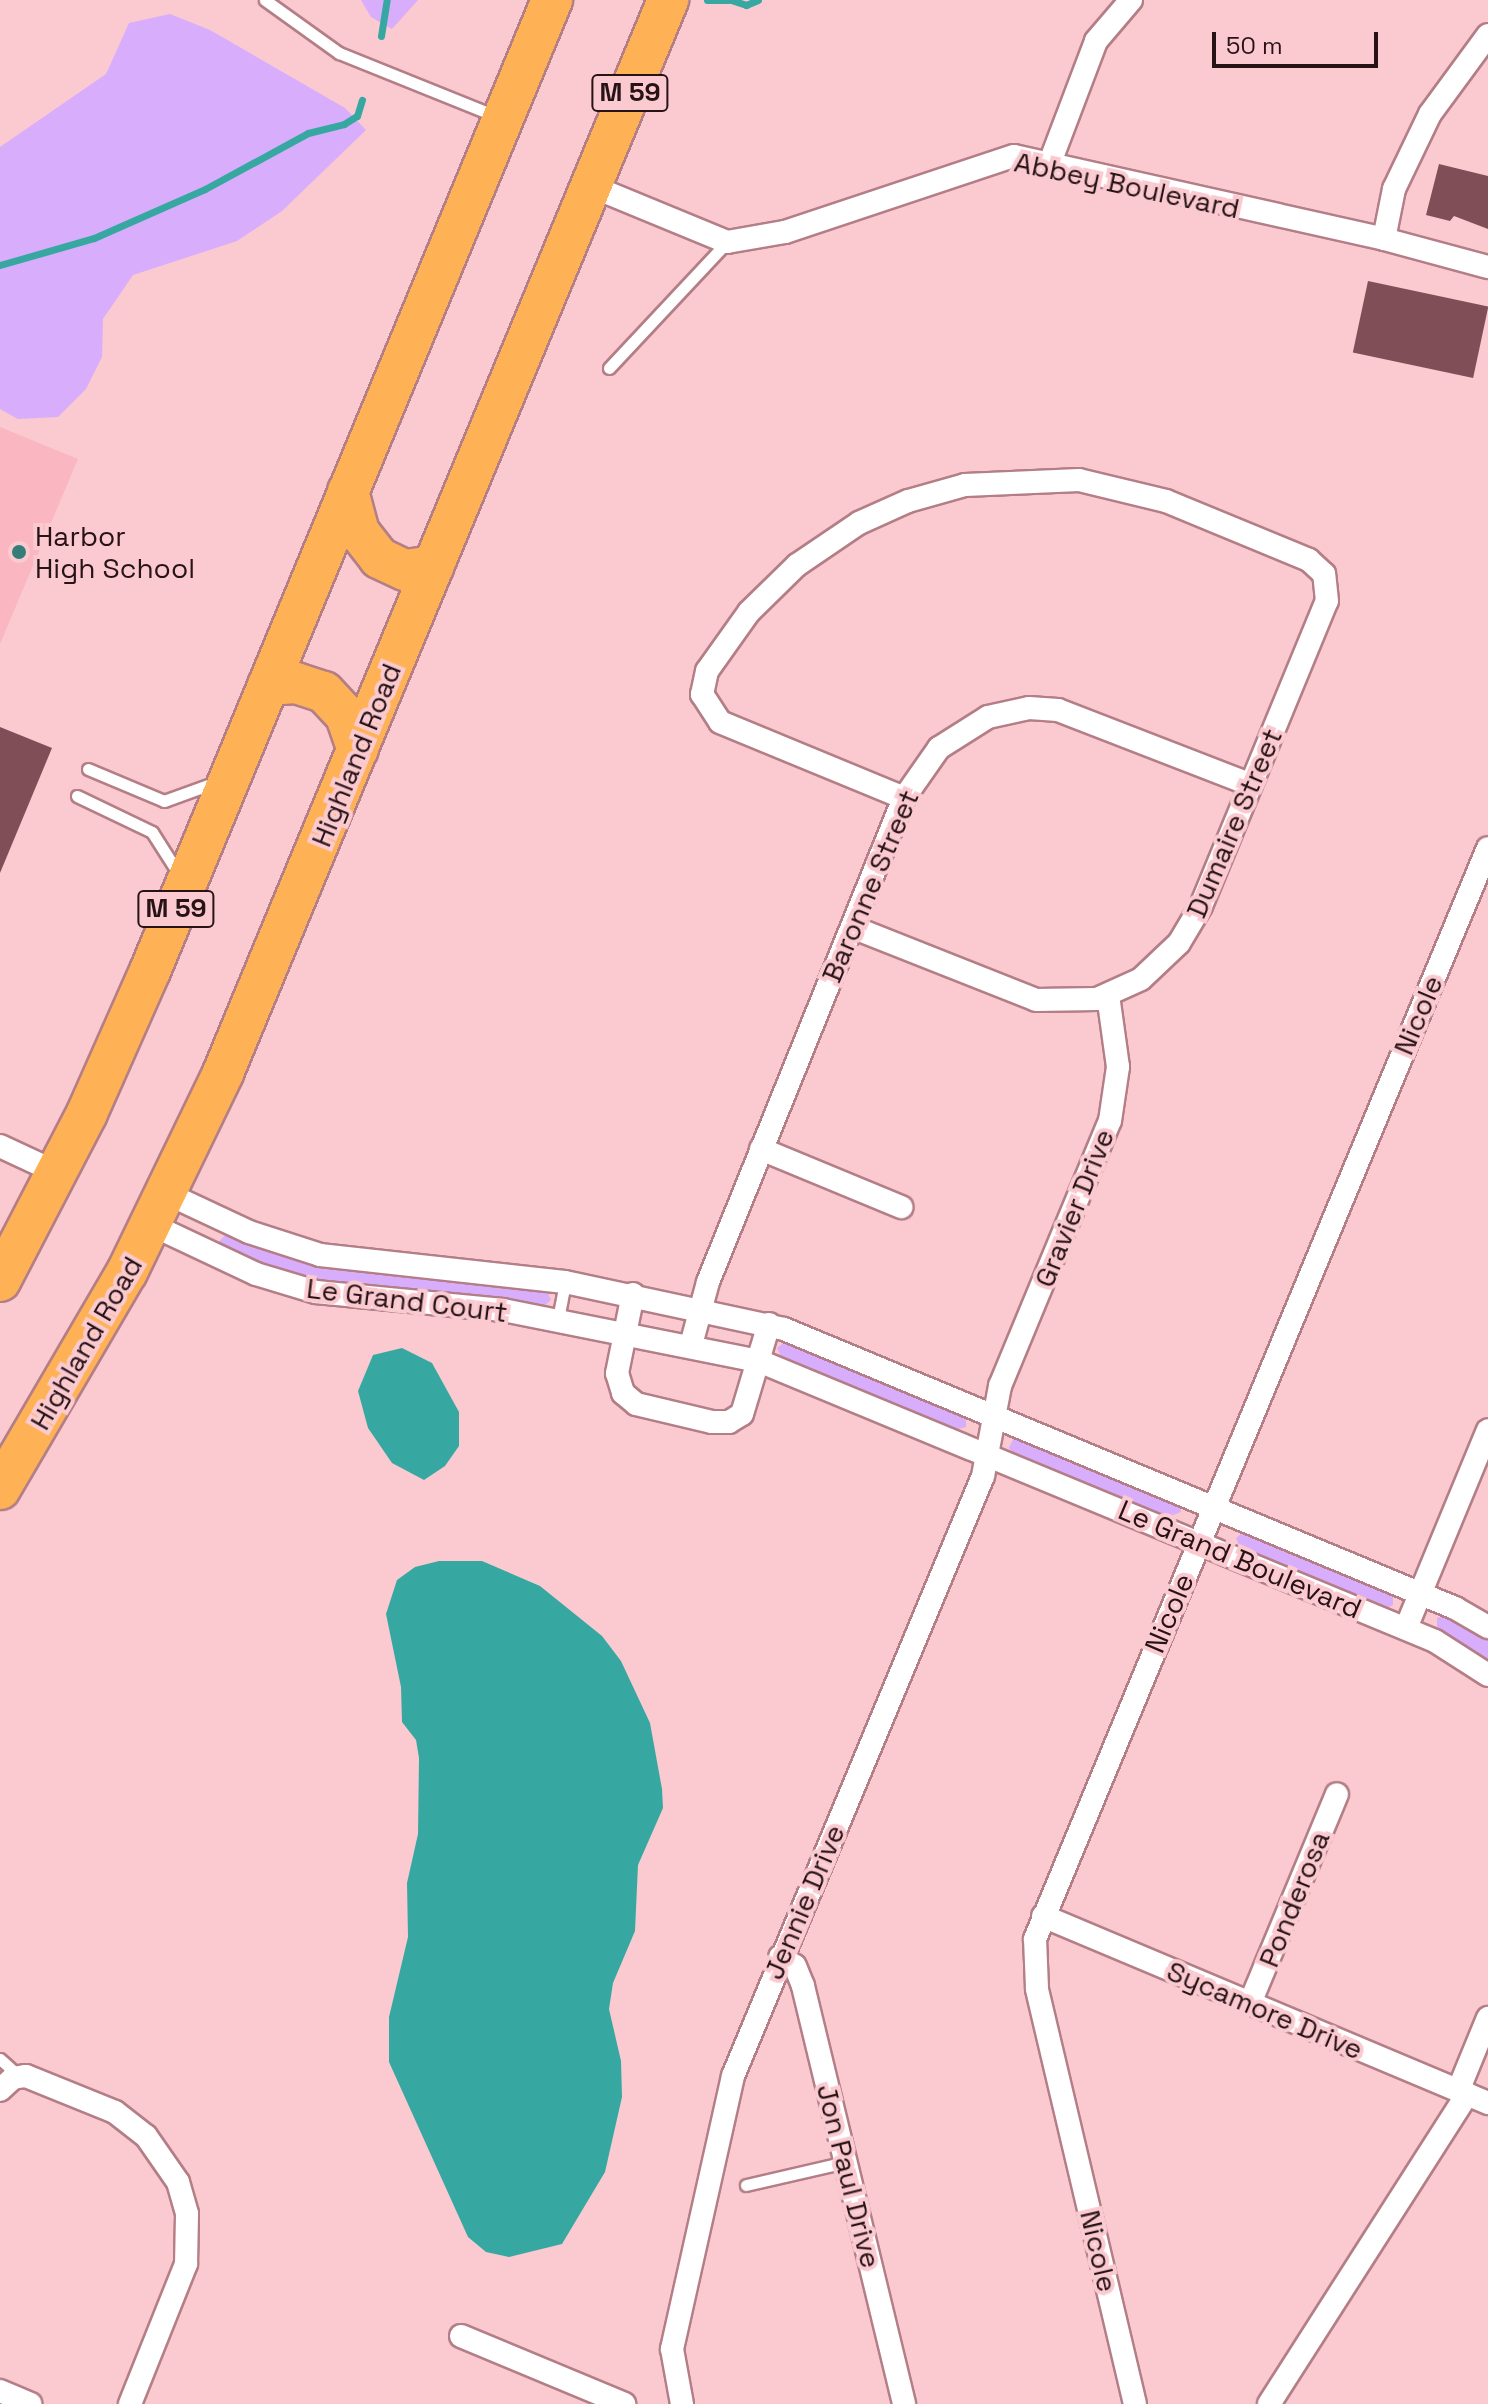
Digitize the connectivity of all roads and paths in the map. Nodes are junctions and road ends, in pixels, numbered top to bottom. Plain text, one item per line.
1 (265, 0) edge
2 (552, 0) edge
3 (668, 0) edge
4 (1131, 0) edge
5 (1488, 35) edge
6 (502, 118) junction
7 (1049, 165) junction
8 (591, 186) junction
9 (1384, 239) junction
10 (727, 242) junction
11 (1488, 267) edge
12 (609, 368) dead end
13 (348, 491) junction
14 (434, 566) junction
15 (268, 685) junction
16 (358, 750) junction
17 (88, 769) dead end
18 (231, 777) junction
19 (1251, 785) junction
20 (77, 796) dead end
21 (904, 798) junction
22 (1488, 848) edge
23 (186, 885) junction
24 (852, 927) junction
25 (1108, 995) junction
26 (0, 1146) edge
27 (761, 1149) junction
28 (58, 1173) junction
29 (901, 1207) dead end
30 (160, 1209) junction
31 (0, 1281) edge
32 (565, 1282) junction
33 (633, 1294) junction
34 (699, 1307) junction
35 (558, 1319) junction
36 (769, 1324) junction
37 (626, 1331) junction
38 (691, 1345) junction
39 (759, 1361) junction
40 (995, 1415) junction
41 (1488, 1430) edge
42 (987, 1453) junction
43 (0, 1489) edge
44 (1214, 1506) junction
45 (1199, 1542) junction
46 (1420, 1593) junction
47 (1488, 1627) edge
48 (1406, 1628) junction
49 (1488, 1675) edge
50 (1337, 1794) dead end
51 (1043, 1916) junction
52 (780, 1957) junction
53 (1250, 2003) junction
54 (1488, 2018) edge
55 (0, 2059) edge
56 (19, 2076) junction
57 (0, 2090) edge
58 (1471, 2096) edge
59 (846, 2162) junction
60 (746, 2185) dead end
61 (461, 2336) dead end
62 (1, 2396) edge
63 (30, 2404) edge
64 (130, 2404) edge
65 (624, 2404) edge
66 (682, 2404) edge
67 (904, 2404) edge
68 (1135, 2404) edge
69 (1269, 2404) edge

1 - 6 lane
2 - 6 highway, M 59
3 - 8 highway, Highland Road / M 59
4 - 7 street
5 - 9 street
6 - 13 highway, M 59
7 - 9 street, Abbey Boulevard
7 - 10 street, Abbey Boulevard
8 - 10 street
8 - 14 highway, Highland Road / M 59
9 - 11 street, Abbey Boulevard
10 - 12 lane
13 - 14 highway
13 - 15 highway, M 59
14 - 16 highway, Highland Road / M 59
15 - 16 highway
15 - 18 highway, M 59
16 - 30 highway, Highland Road / M 59
17 - 18 lane
18 - 23 highway, M 59
19 - 21 street, Baronne Street
19 - 21 street, Dumaire Street
19 - 25 street, Dumaire Street
20 - 23 lane
21 - 24 street, Baronne Street
22 - 44 street, Nicole
23 - 28 highway, M 59
24 - 25 street, Dumaire Street
24 - 27 street, Baronne Street
25 - 40 street, Gravier Drive
26 - 28 street
27 - 29 street
27 - 34 street, Baronne Street
28 - 31 highway, M 59
30 - 32 street, Le Grand Court
30 - 35 street, Le Grand Court
30 - 43 highway, Highland Road / M 59
32 - 33 street, Le Grand Court
32 - 35 lane
33 - 34 street, Le Grand Court
33 - 37 street
34 - 36 street, Le Grand Court
34 - 38 street, Baronne Street
35 - 37 street, Le Grand Court
36 - 39 street
36 - 40 street, Le Grand Court
37 - 38 street, Le Grand Court
37 - 39 street
38 - 39 street, Le Grand Court
39 - 42 street, Le Grand Court
40 - 42 street, Jennie Drive
40 - 44 street, Le Grand Boulevard
41 - 46 street
42 - 45 street, Le Grand Boulevard
42 - 52 street, Jennie Drive
44 - 45 street, Nicole
44 - 46 street, Le Grand Boulevard
45 - 48 street, Le Grand Boulevard
45 - 51 street, Nicole
46 - 47 street, Le Grand Boulevard
46 - 48 street
48 - 49 street, Le Grand Boulevard
50 - 53 street, Ponderosa
51 - 53 street, Sycamore Drive
51 - 68 street, Nicole
52 - 59 street, Jon Paul Drive
52 - 66 street, Jennie Drive
53 - 58 street, Sycamore Drive
54 - 58 street
55 - 56 lane
56 - 57 street
56 - 64 street
58 - 69 street
59 - 60 lane
59 - 67 street, Jon Paul Drive
61 - 65 street
62 - 63 street

